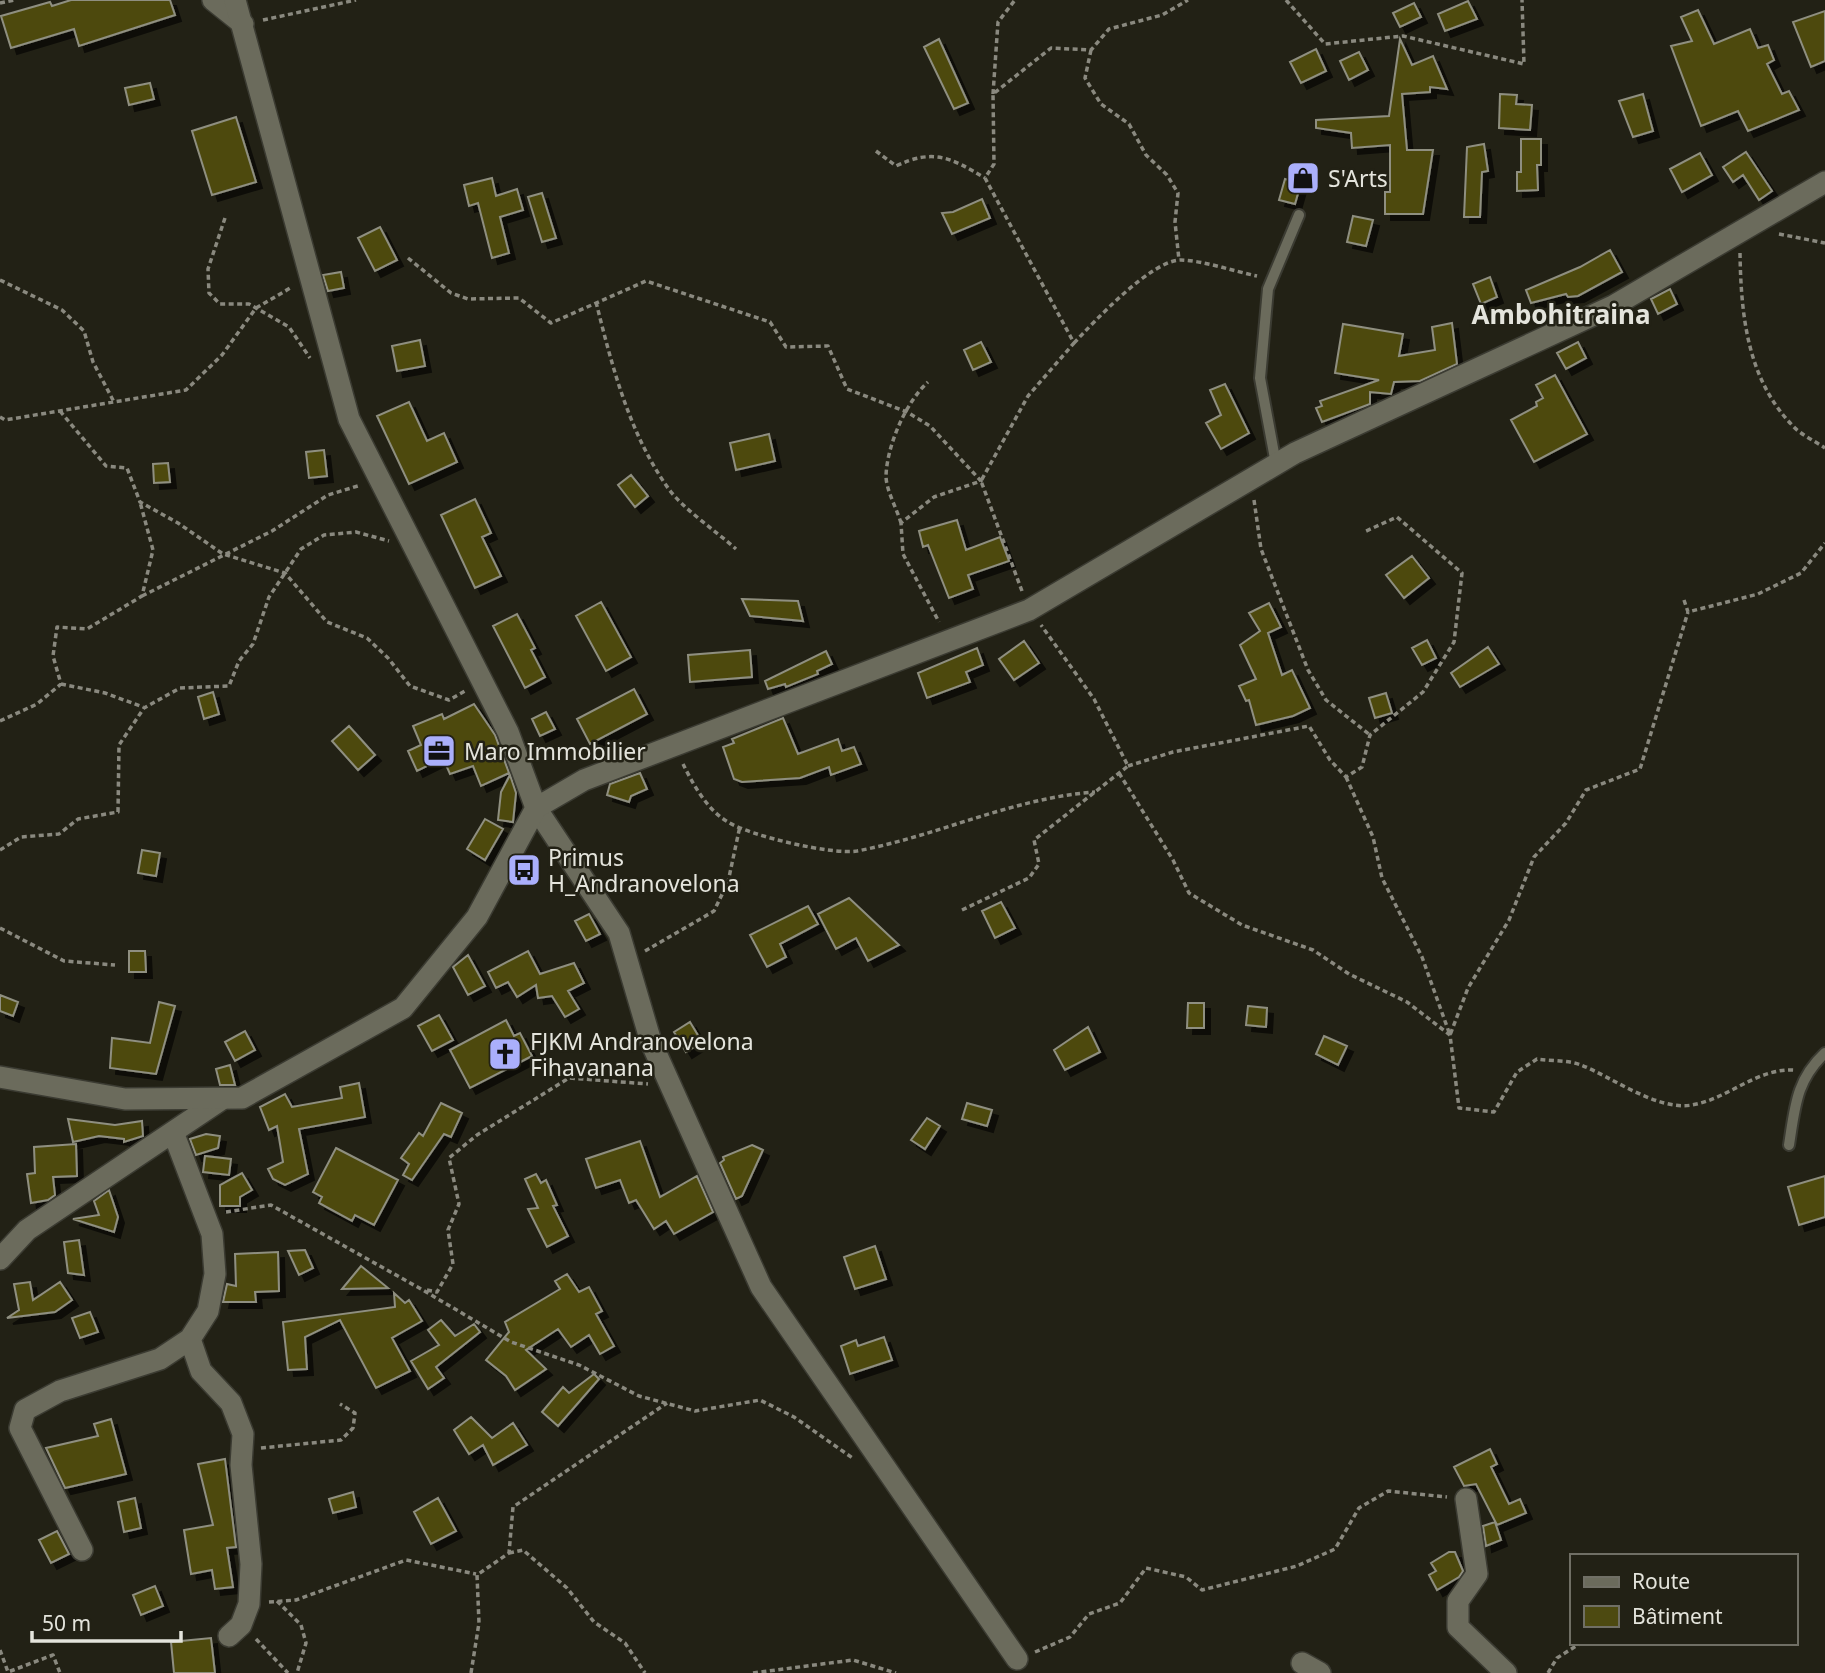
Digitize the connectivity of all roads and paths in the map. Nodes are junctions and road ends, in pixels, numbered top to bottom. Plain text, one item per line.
1 (15, 0) edge
2 (213, 0) edge
3 (235, 0) edge
4 (356, 0) edge
5 (1015, 0) edge
6 (1188, 0) edge
7 (1286, 0) edge
8 (1522, 0) edge
9 (0, 3) edge
10 (243, 24) junction
11 (1091, 50) junction
12 (993, 94) junction
13 (876, 150) dead end
14 (985, 178) junction
15 (1821, 191) edge
16 (1299, 215) dead end
17 (225, 218) dead end
18 (1743, 230) junction
19 (1825, 243) edge
20 (408, 258) dead end
21 (1179, 260) junction
22 (310, 272) junction
23 (1272, 279) junction
24 (0, 280) edge
25 (596, 302) junction
26 (256, 308) junction
27 (1074, 343) junction
28 (312, 361) dead end
29 (928, 382) dead end
30 (114, 402) junction
31 (60, 411) junction
32 (907, 412) junction
33 (0, 417) edge
34 (1825, 448) edge
35 (1276, 464) junction
36 (1251, 478) junction
37 (380, 479) junction
38 (981, 481) junction
39 (140, 502) junction
40 (901, 523) junction
41 (1364, 532) dead end
42 (1825, 543) edge
43 (415, 548) junction
44 (736, 549) dead end
45 (223, 554) junction
46 (285, 573) junction
47 (142, 596) junction
48 (1684, 600) dead end
49 (1029, 610) junction
50 (1688, 612) junction
51 (948, 641) junction
52 (482, 681) junction
53 (61, 684) junction
54 (144, 708) junction
55 (0, 722) edge
56 (1370, 735) junction
57 (673, 746) junction
58 (1128, 766) junction
59 (1119, 773) junction
60 (1346, 777) junction
61 (1096, 792) junction
62 (536, 808) junction
63 (740, 826) junction
64 (0, 850) edge
65 (962, 911) dead end
66 (0, 928) edge
67 (627, 962) junction
68 (116, 965) dead end
69 (1450, 1035) junction
70 (1825, 1053) edge
71 (1806, 1071) junction
72 (0, 1077) edge
73 (671, 1084) junction
74 (222, 1099) junction
75 (173, 1132) junction
76 (1789, 1144) dead end
77 (205, 1215) junction
78 (0, 1258) edge
79 (422, 1289) junction
80 (190, 1339) junction
81 (667, 1403) junction
82 (340, 1404) dead end
83 (242, 1451) junction
84 (857, 1461) dead end
85 (1466, 1499) joint
86 (82, 1550) dead end
87 (509, 1553) junction
88 (477, 1574) junction
89 (277, 1601) junction
90 (249, 1604) junction
91 (235, 1630) joint
92 (1578, 1645) edge
93 (0, 1650) edge
94 (1017, 1659) joint
95 (60, 1673) edge
96 (288, 1673) edge
97 (297, 1673) edge
98 (471, 1673) edge
99 (645, 1673) edge
100 (753, 1673) edge
101 (897, 1673) edge
102 (1506, 1673) edge
103 (1548, 1673) edge

1 - 9 path
2 - 10 street
3 - 10 street
4 - 10 path
5 - 12 path
6 - 11 path
7 - 8 path
10 - 22 street
11 - 12 path
11 - 21 path
12 - 14 path
13 - 14 path
14 - 27 path
15 - 18 street
16 - 23 lane
17 - 26 path
18 - 19 path
18 - 34 path
18 - 35 street
20 - 25 path
21 - 23 path
21 - 27 path
22 - 26 path
22 - 37 street
23 - 35 lane
24 - 30 path
25 - 32 path
25 - 44 path
26 - 28 path
26 - 30 path
27 - 38 path
29 - 32 path
30 - 31 path
31 - 33 path
31 - 39 path
32 - 38 path
32 - 40 path
35 - 36 street
36 - 49 street
36 - 56 path
37 - 43 street
37 - 45 path
38 - 40 path
38 - 49 path
39 - 45 path
39 - 47 path
40 - 51 path
41 - 56 path
42 - 50 path
43 - 46 path
43 - 52 street
45 - 46 path
45 - 47 path
46 - 52 path
46 - 54 path
47 - 53 path
48 - 50 path
49 - 51 street
49 - 58 path
50 - 69 path
51 - 57 street
52 - 62 street
53 - 54 path
53 - 55 path
54 - 64 path
56 - 60 path
57 - 62 street
57 - 63 path
58 - 59 path
58 - 60 path
59 - 61 path
59 - 69 path
60 - 69 path
61 - 63 path
61 - 65 path
62 - 67 street
62 - 74 street
63 - 67 path
66 - 68 path
67 - 73 street
69 - 71 path
70 - 71 lane
71 - 76 lane
72 - 74 street
73 - 79 path
73 - 94 street
74 - 75 street
75 - 77 street
75 - 78 street
77 - 79 path
77 - 80 street
79 - 81 path
80 - 83 street
80 - 86 street
81 - 84 path
81 - 87 path
82 - 83 path
83 - 90 street
85 - 94 path
85 - 102 street
87 - 88 path
87 - 99 path
88 - 89 path
88 - 98 path
89 - 90 path
89 - 97 path
90 - 91 street
91 - 96 path
92 - 103 path
93 - 95 path
100 - 101 path

